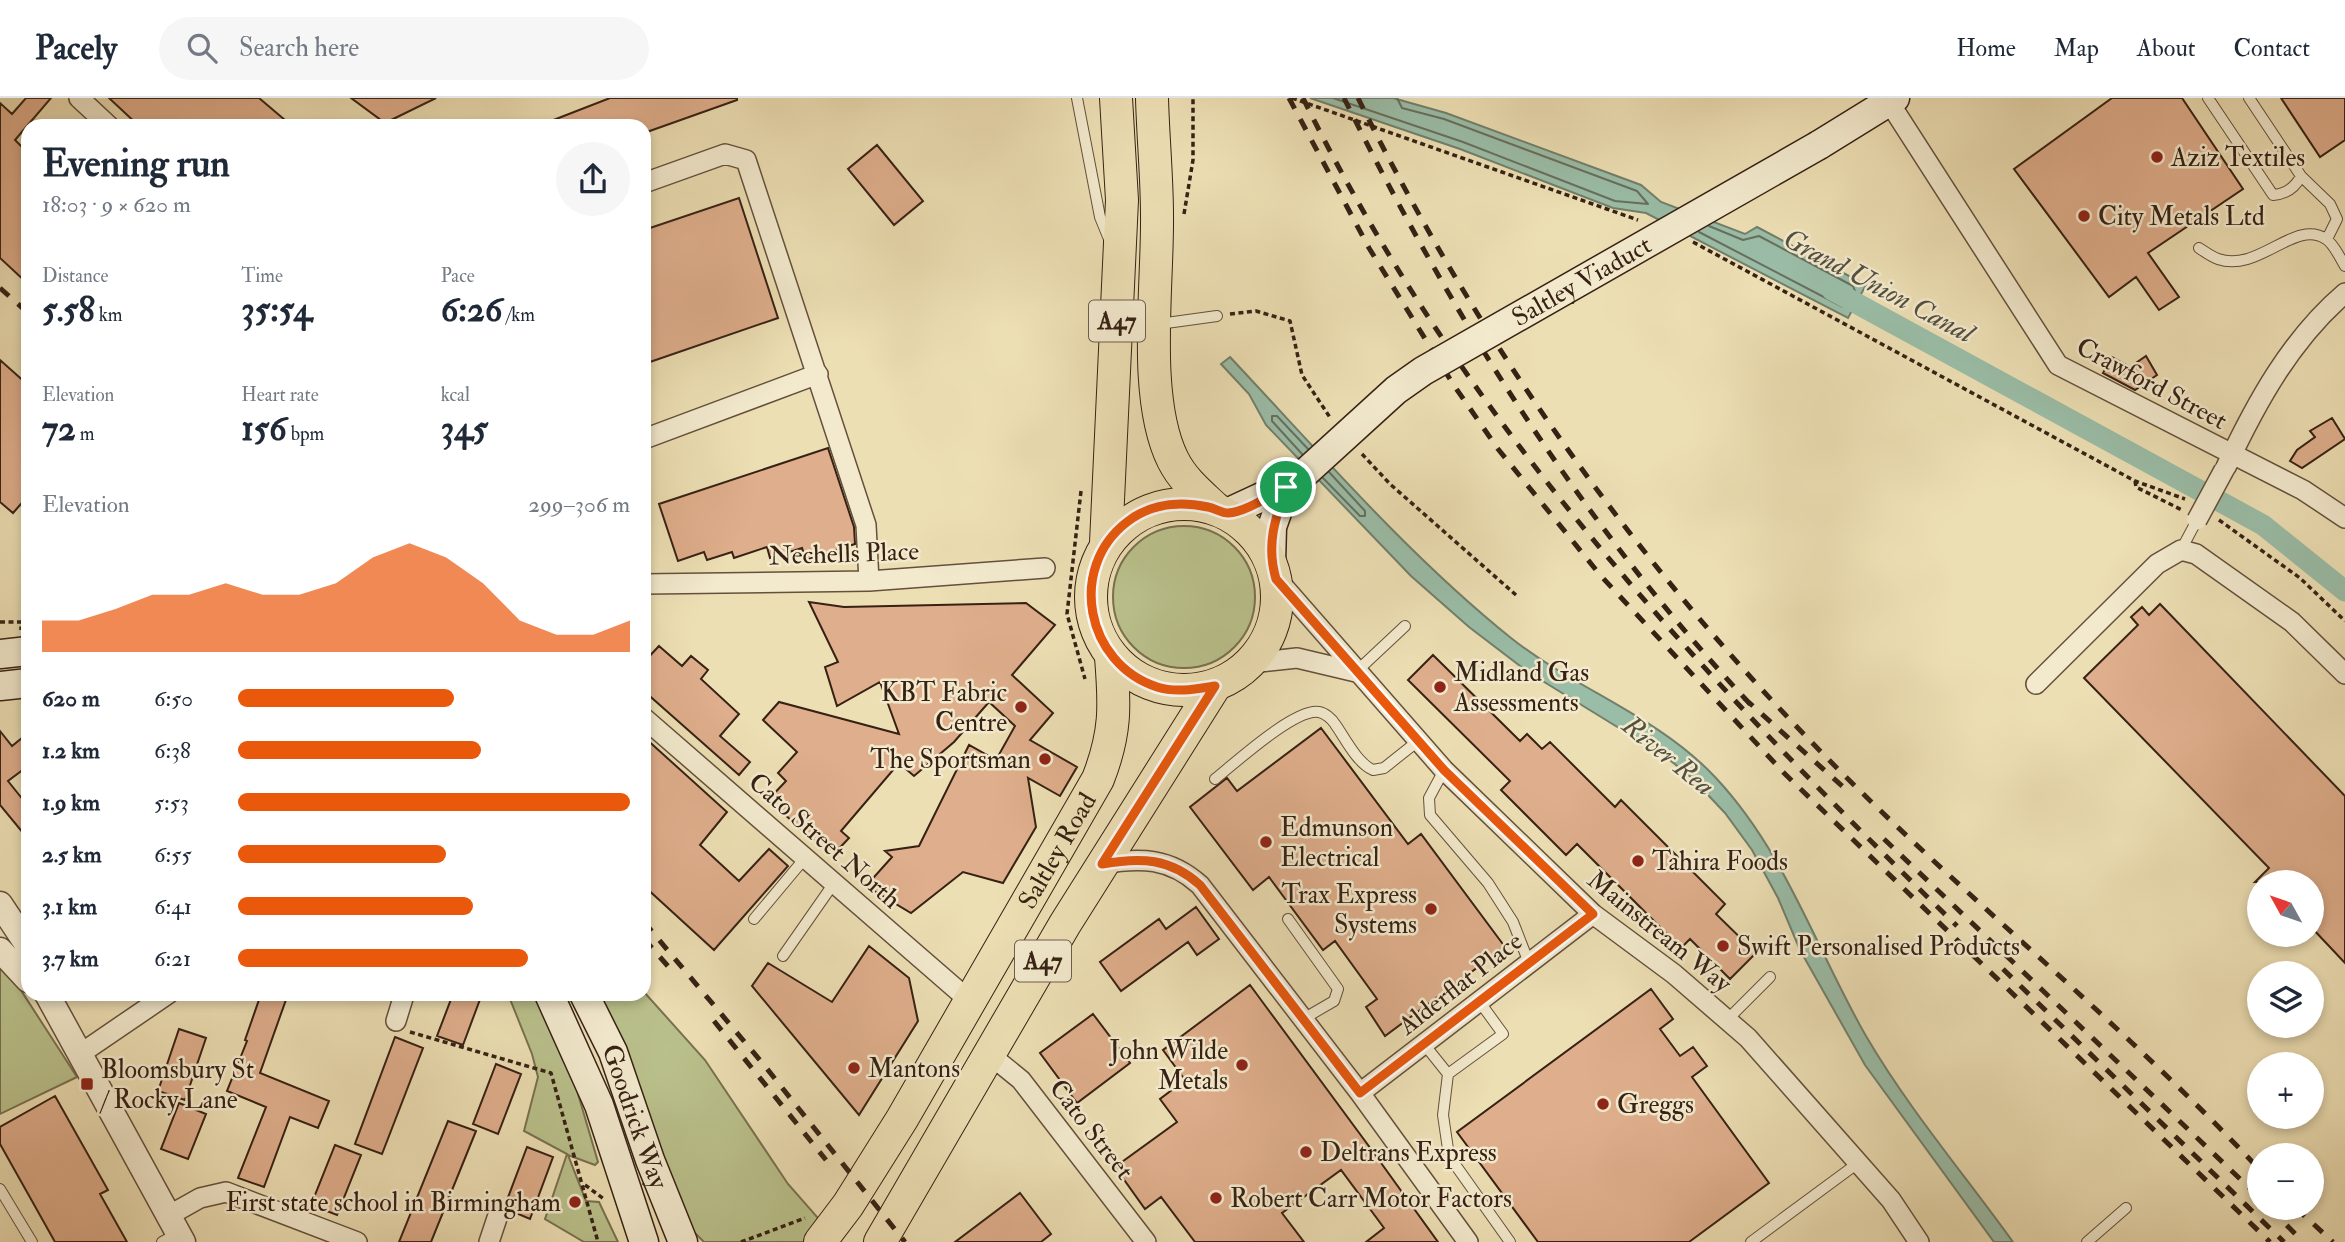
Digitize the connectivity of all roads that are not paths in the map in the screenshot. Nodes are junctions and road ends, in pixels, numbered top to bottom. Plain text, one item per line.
1 (79, 98) edge
2 (1077, 98) edge
3 (1116, 98) edge
4 (1152, 98) edge
5 (2208, 98) edge
6 (2249, 98) edge
7 (1892, 100) edge
8 (102, 119) edge
9 (2301, 176) junction
10 (651, 180) edge
11 (2327, 240) junction
12 (2199, 248) dead end
13 (1119, 262) junction
14 (2345, 266) edge
15 (2345, 293) edge
16 (1217, 316) dead end
17 (1156, 324) junction
18 (818, 374) junction
19 (651, 436) edge
20 (2228, 463) junction
21 (1291, 485) junction
22 (1221, 511) junction
23 (2200, 513) joint
24 (2345, 518) edge
25 (1106, 543) junction
26 (2181, 550) junction
27 (1045, 568) dead end
28 (1274, 570) junction
29 (869, 582) junction
30 (651, 584) edge
31 (1405, 626) dead end
32 (21, 652) edge
33 (0, 654) edge
34 (1111, 657) junction
35 (1251, 663) junction
36 (1356, 672) junction
37 (2345, 674) edge
38 (21, 684) edge
39 (2036, 684) dead end
40 (0, 686) edge
41 (1215, 686) junction
42 (651, 724) edge
43 (1418, 741) junction
44 (1444, 770) junction
45 (1215, 779) dead end
46 (805, 858) junction
47 (1102, 864) junction
48 (834, 883) junction
49 (0, 904) edge
50 (1593, 914) junction
51 (754, 919) dead end
52 (1288, 919) dead end
53 (21, 936) edge
54 (0, 950) edge
55 (783, 956) dead end
56 (1529, 963) junction
57 (21, 972) edge
58 (1770, 977) dead end
59 (48, 1001) edge
60 (158, 1001) edge
61 (402, 1001) edge
62 (552, 1001) edge
63 (588, 1001) edge
64 (1479, 1001) junction
65 (971, 1002) junction
66 (1303, 1019) junction
67 (1727, 1020) junction
68 (396, 1021) road end
69 (1424, 1044) junction
70 (80, 1054) junction
71 (989, 1054) junction
72 (1448, 1074) junction
73 (1360, 1093) junction
74 (1858, 1163) junction
75 (0, 1189) edge
76 (2126, 1208) dead end
77 (497, 1218) dead end
78 (173, 1233) edge
79 (32, 1242) edge
80 (357, 1242) edge
81 (489, 1242) edge
82 (644, 1242) edge
83 (683, 1242) edge
84 (820, 1242) edge
85 (880, 1242) edge
86 (1146, 1242) edge
87 (1468, 1242) edge
88 (1510, 1242) edge
89 (1751, 1242) edge
90 (1919, 1242) edge
91 (2087, 1242) edge

1 - 8 street
2 - 13 lane
3 - 13 main road, A47
4 - 17 main road, A47
5 - 9 lane
6 - 9 lane
7 - 20 street, Crawford Street
7 - 21 main road, Saltley Viaduct, bridge
9 - 11 lane
10 - 18 street
11 - 12 lane
11 - 14 lane
13 - 25 main road, A47
15 - 20 street
16 - 17 lane
17 - 22 main road, A47
18 - 19 street
18 - 29 street
20 - 23 street, bridge
20 - 24 street, Crawford Street
21 - 22 main road, Saltley Viaduct
21 - 28 main road, Saltley Viaduct
22 - 25 main road
22 - 28 main road
23 - 26 lane
25 - 34 main road
26 - 37 street
26 - 39 street
27 - 29 street, Nechells Place
28 - 35 main road
28 - 36 street, Mainstream Way
29 - 30 street, Nechells Place
31 - 36 lane
32 - 33 main road
34 - 41 main road
34 - 65 main road, Saltley Road / A47
35 - 36 street
35 - 41 main road
36 - 43 street, Mainstream Way
38 - 40 main road
41 - 47 main road, Saltley Road / A47
42 - 46 street, Cato Street North
43 - 44 street, Mainstream Way
43 - 45 lane
44 - 50 street, Mainstream Way
44 - 56 lane
46 - 48 street, Cato Street North
46 - 51 lane
47 - 66 street
47 - 71 main road, Saltley Road / A47
48 - 55 lane
48 - 65 street, Cato Street North
49 - 53 street
50 - 56 street, Alderflat Place
50 - 67 street, Mainstream Way
52 - 66 lane
54 - 57 street
56 - 64 street, Alderflat Place
58 - 67 lane
59 - 70 street
60 - 70 street
61 - 68 street
62 - 82 main road, Goodrick Way
63 - 83 main road, Goodrick Way
64 - 69 street, Alderflat Place
64 - 72 lane
65 - 84 main road, Saltley Road / A47
66 - 73 street
67 - 74 street, Mainstream Way
69 - 72 lane
69 - 73 street, Alderflat Place
70 - 78 street
71 - 85 main road, Saltley Road / A47
71 - 86 street, Cato Street
72 - 88 lane
73 - 87 street
74 - 89 lane
74 - 90 street, Mainstream Way
75 - 79 lane
76 - 91 lane
77 - 81 street
78 - 80 street

